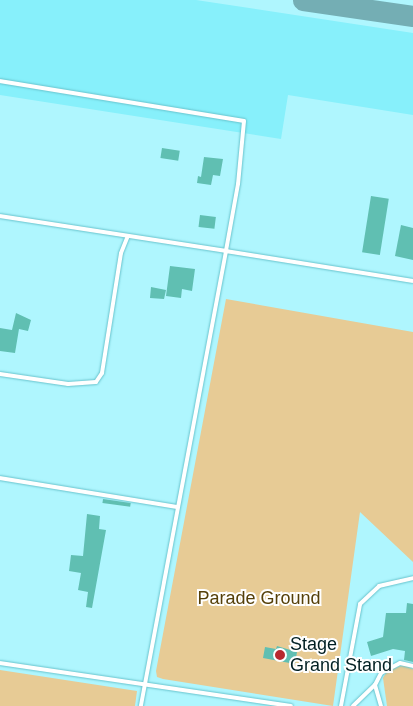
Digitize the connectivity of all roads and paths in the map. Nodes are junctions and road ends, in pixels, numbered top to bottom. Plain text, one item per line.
1 (0, 80) edge
2 (0, 216) edge
3 (128, 236) junction
4 (226, 251) junction
5 (413, 281) edge
6 (0, 374) edge
7 (0, 478) edge
8 (177, 507) junction
9 (413, 578) edge
10 (0, 663) edge
11 (413, 666) edge
12 (375, 685) junction
13 (144, 686) junction
14 (141, 706) edge
15 (291, 706) edge
16 (341, 706) edge
17 (353, 706) edge
18 (381, 706) edge

1 - 4 lane
2 - 3 lane
3 - 4 lane
3 - 6 lane
4 - 5 lane
4 - 8 lane
7 - 8 lane
8 - 13 lane
9 - 16 lane
10 - 13 lane
11 - 12 lane
12 - 17 lane
12 - 18 lane
13 - 14 lane
13 - 15 lane

